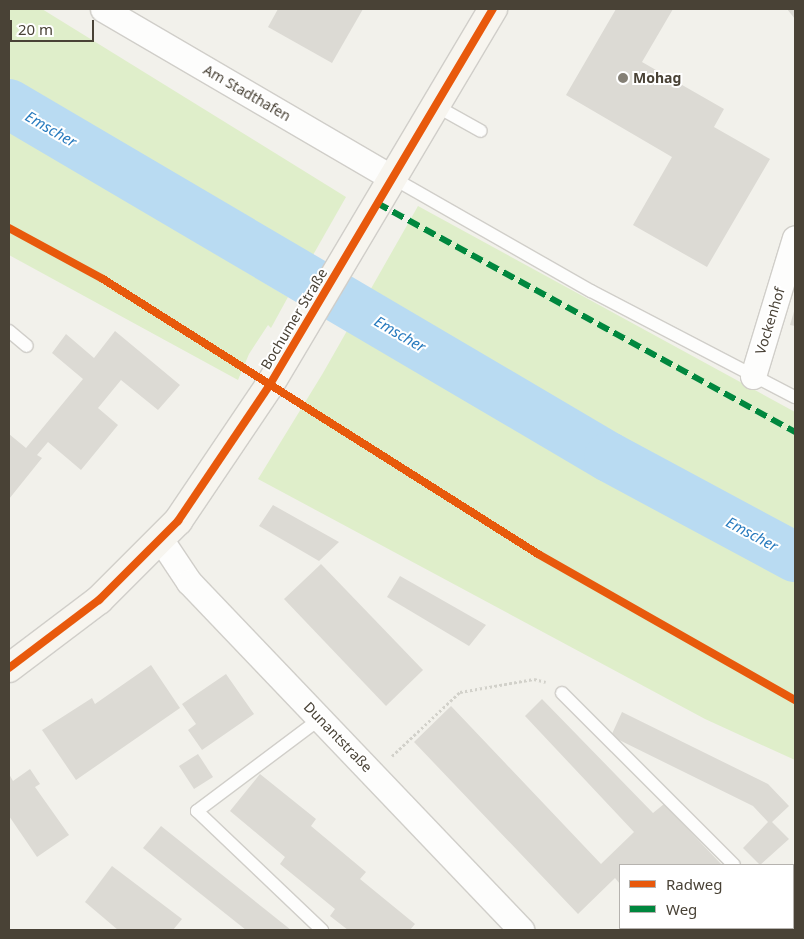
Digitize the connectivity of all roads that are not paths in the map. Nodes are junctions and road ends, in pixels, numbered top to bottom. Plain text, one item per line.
1 (103, 9) edge
2 (493, 9) edge
3 (436, 106) junction
4 (481, 131) dead end
5 (391, 177) junction
6 (795, 238) edge
7 (9, 331) edge
8 (27, 346) dead end
9 (753, 376) junction
10 (795, 397) edge
11 (161, 540) junction
12 (9, 668) edge
13 (562, 693) road end
14 (321, 718) junction
15 (733, 864) edge
16 (322, 930) edge
17 (521, 930) edge

1 - 5 street, Am Stadthafen
2 - 3 main road, Bochumer Straße
3 - 4 lane
3 - 5 main road, Bochumer Straße
5 - 9 lane
5 - 11 main road, Bochumer Straße
6 - 9 street, Vockenhof
7 - 8 lane
9 - 10 lane
11 - 12 main road, Bochumer Straße
11 - 14 street, Dunantstraße
13 - 15 lane
14 - 16 lane
14 - 17 street, Dunantstraße

